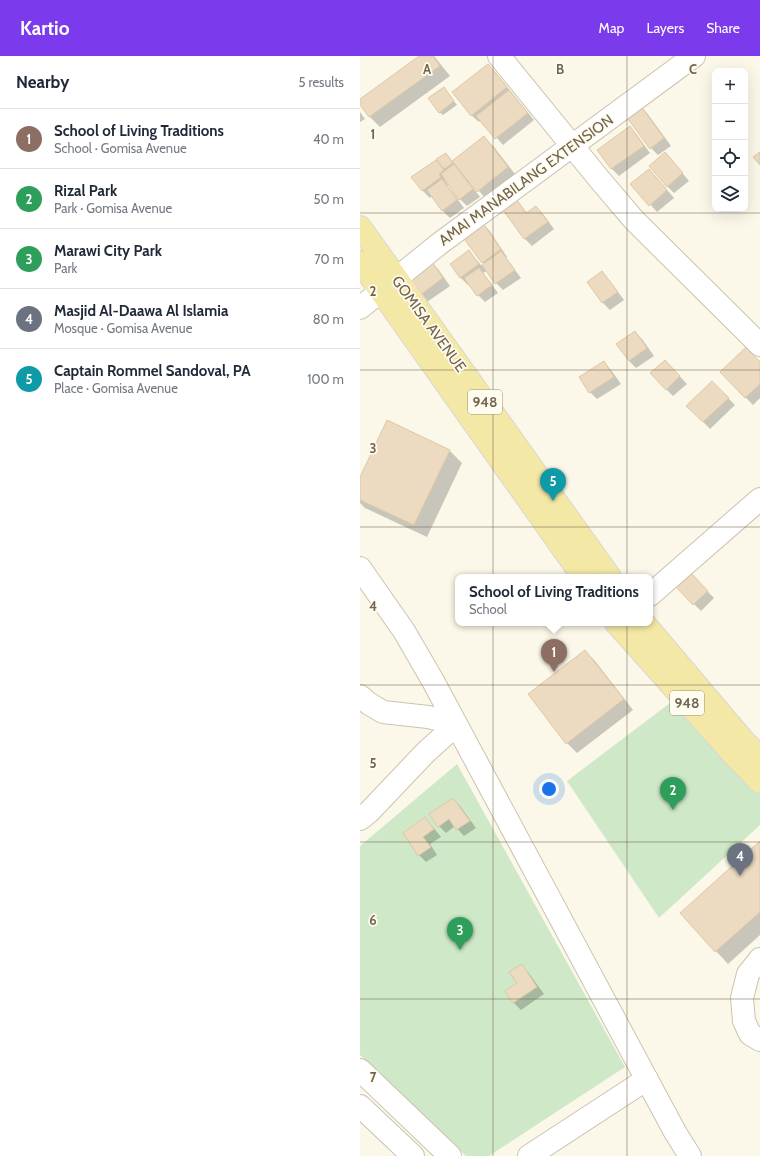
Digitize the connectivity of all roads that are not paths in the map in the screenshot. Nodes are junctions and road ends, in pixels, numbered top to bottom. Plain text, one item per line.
1 (499, 56) edge
2 (694, 56) edge
3 (572, 146) junction
4 (360, 227) edge
5 (360, 262) edge
6 (388, 285) junction
7 (360, 308) edge
8 (760, 345) edge
9 (760, 499) edge
10 (360, 568) edge
11 (581, 574) edge
12 (608, 574) edge
13 (653, 592) edge
14 (619, 626) edge
15 (647, 626) edge
16 (360, 696) edge
17 (456, 725) junction
18 (760, 757) edge
19 (760, 782) edge
20 (360, 819) edge
21 (760, 959) edge
22 (760, 1040) edge
23 (360, 1070) edge
24 (647, 1079) junction
25 (360, 1106) edge
26 (413, 1156) edge
27 (450, 1156) edge
28 (528, 1156) edge
29 (690, 1156) edge

1 - 3 street
2 - 3 street, AMAI MANABILANG EXTENSION
3 - 6 street, AMAI MANABILANG EXTENSION
3 - 8 street
4 - 6 main road, GOMISA AVENUE / 948
5 - 6 main road, GOMISA AVENUE / 948
6 - 7 street, AMAI MANABILANG EXTENSION
6 - 11 main road, GOMISA AVENUE / 948
6 - 12 main road, GOMISA AVENUE / 948
9 - 13 street
10 - 17 street
14 - 19 main road, 948
15 - 18 main road, 948
16 - 17 street
17 - 20 street
17 - 24 street
21 - 22 street
23 - 27 street
24 - 28 street
24 - 29 street
25 - 26 street

